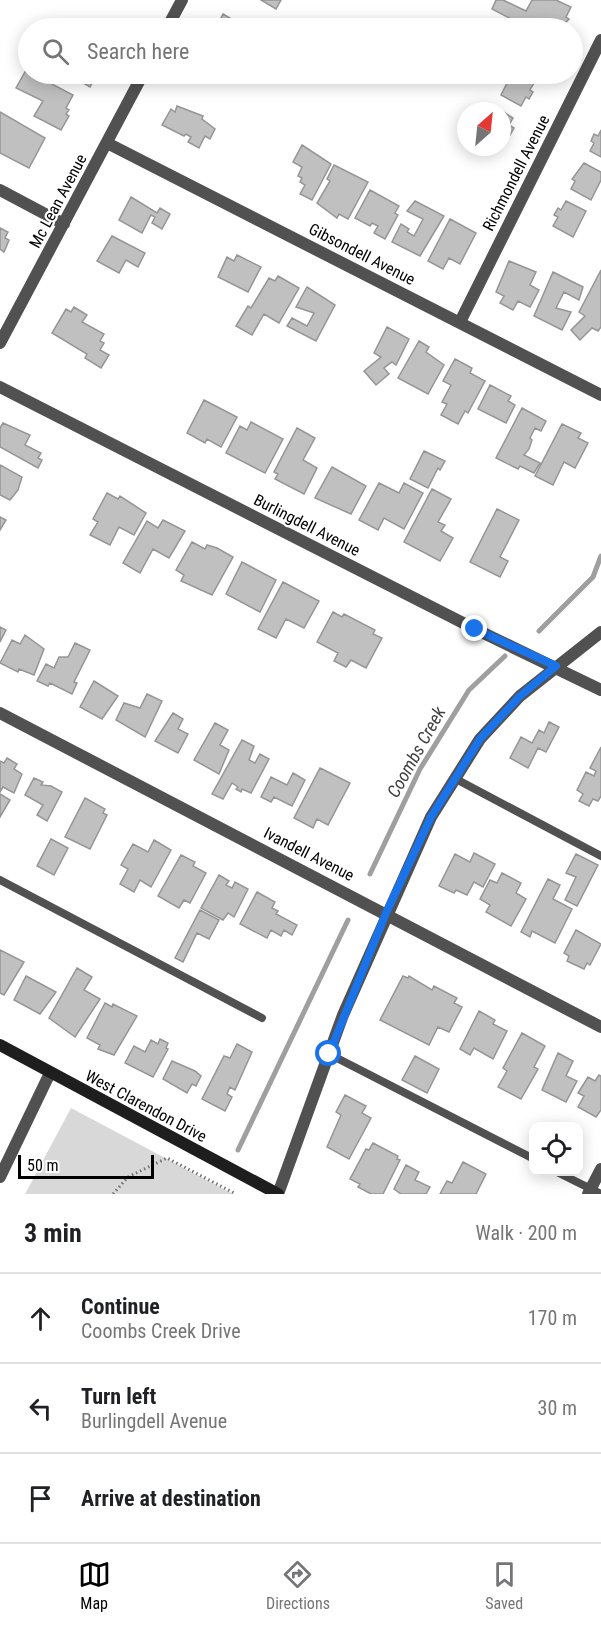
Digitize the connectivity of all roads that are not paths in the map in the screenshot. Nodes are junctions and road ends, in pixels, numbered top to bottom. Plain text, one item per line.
1 (182, 0) edge
2 (172, 18) edge
3 (601, 40) edge
4 (583, 76) edge
5 (138, 84) edge
6 (579, 84) edge
7 (106, 143) junction
8 (0, 190) edge
9 (64, 224) junction
10 (460, 322) junction
11 (0, 343) edge
12 (0, 387) edge
13 (601, 395) edge
14 (601, 632) edge
15 (556, 666) junction
16 (601, 690) edge
17 (0, 713) edge
18 (454, 778) junction
19 (601, 856) edge
20 (0, 880) edge
21 (386, 913) junction
22 (262, 1018) dead end
23 (601, 1027) edge
24 (0, 1045) edge
25 (329, 1054) junction
26 (50, 1073) junction
27 (529, 1156) edge
28 (601, 1168) edge
29 (564, 1176) edge
30 (0, 1177) edge
31 (593, 1192) edge
32 (278, 1194) edge

1 - 2 street
3 - 4 street, Richmondell Avenue
5 - 7 street, Mc Lean Avenue
6 - 10 street, Richmondell Avenue
7 - 9 street, Mc Lean Avenue
7 - 10 street, Gibsondell Avenue
8 - 9 street
9 - 11 street, Mc Lean Avenue
10 - 13 street, Gibsondell Avenue
12 - 15 street, Burlingdell Avenue
14 - 15 street
15 - 16 street, Burlingdell Avenue
15 - 18 street
17 - 21 street, Ivandell Avenue
18 - 19 lane
18 - 21 street
20 - 22 lane
21 - 23 street, Ivandell Avenue
21 - 25 street
24 - 26 street, West Clarendon Drive
25 - 27 lane
25 - 32 street
26 - 30 street
26 - 32 street, West Clarendon Drive
28 - 31 street
29 - 31 lane

